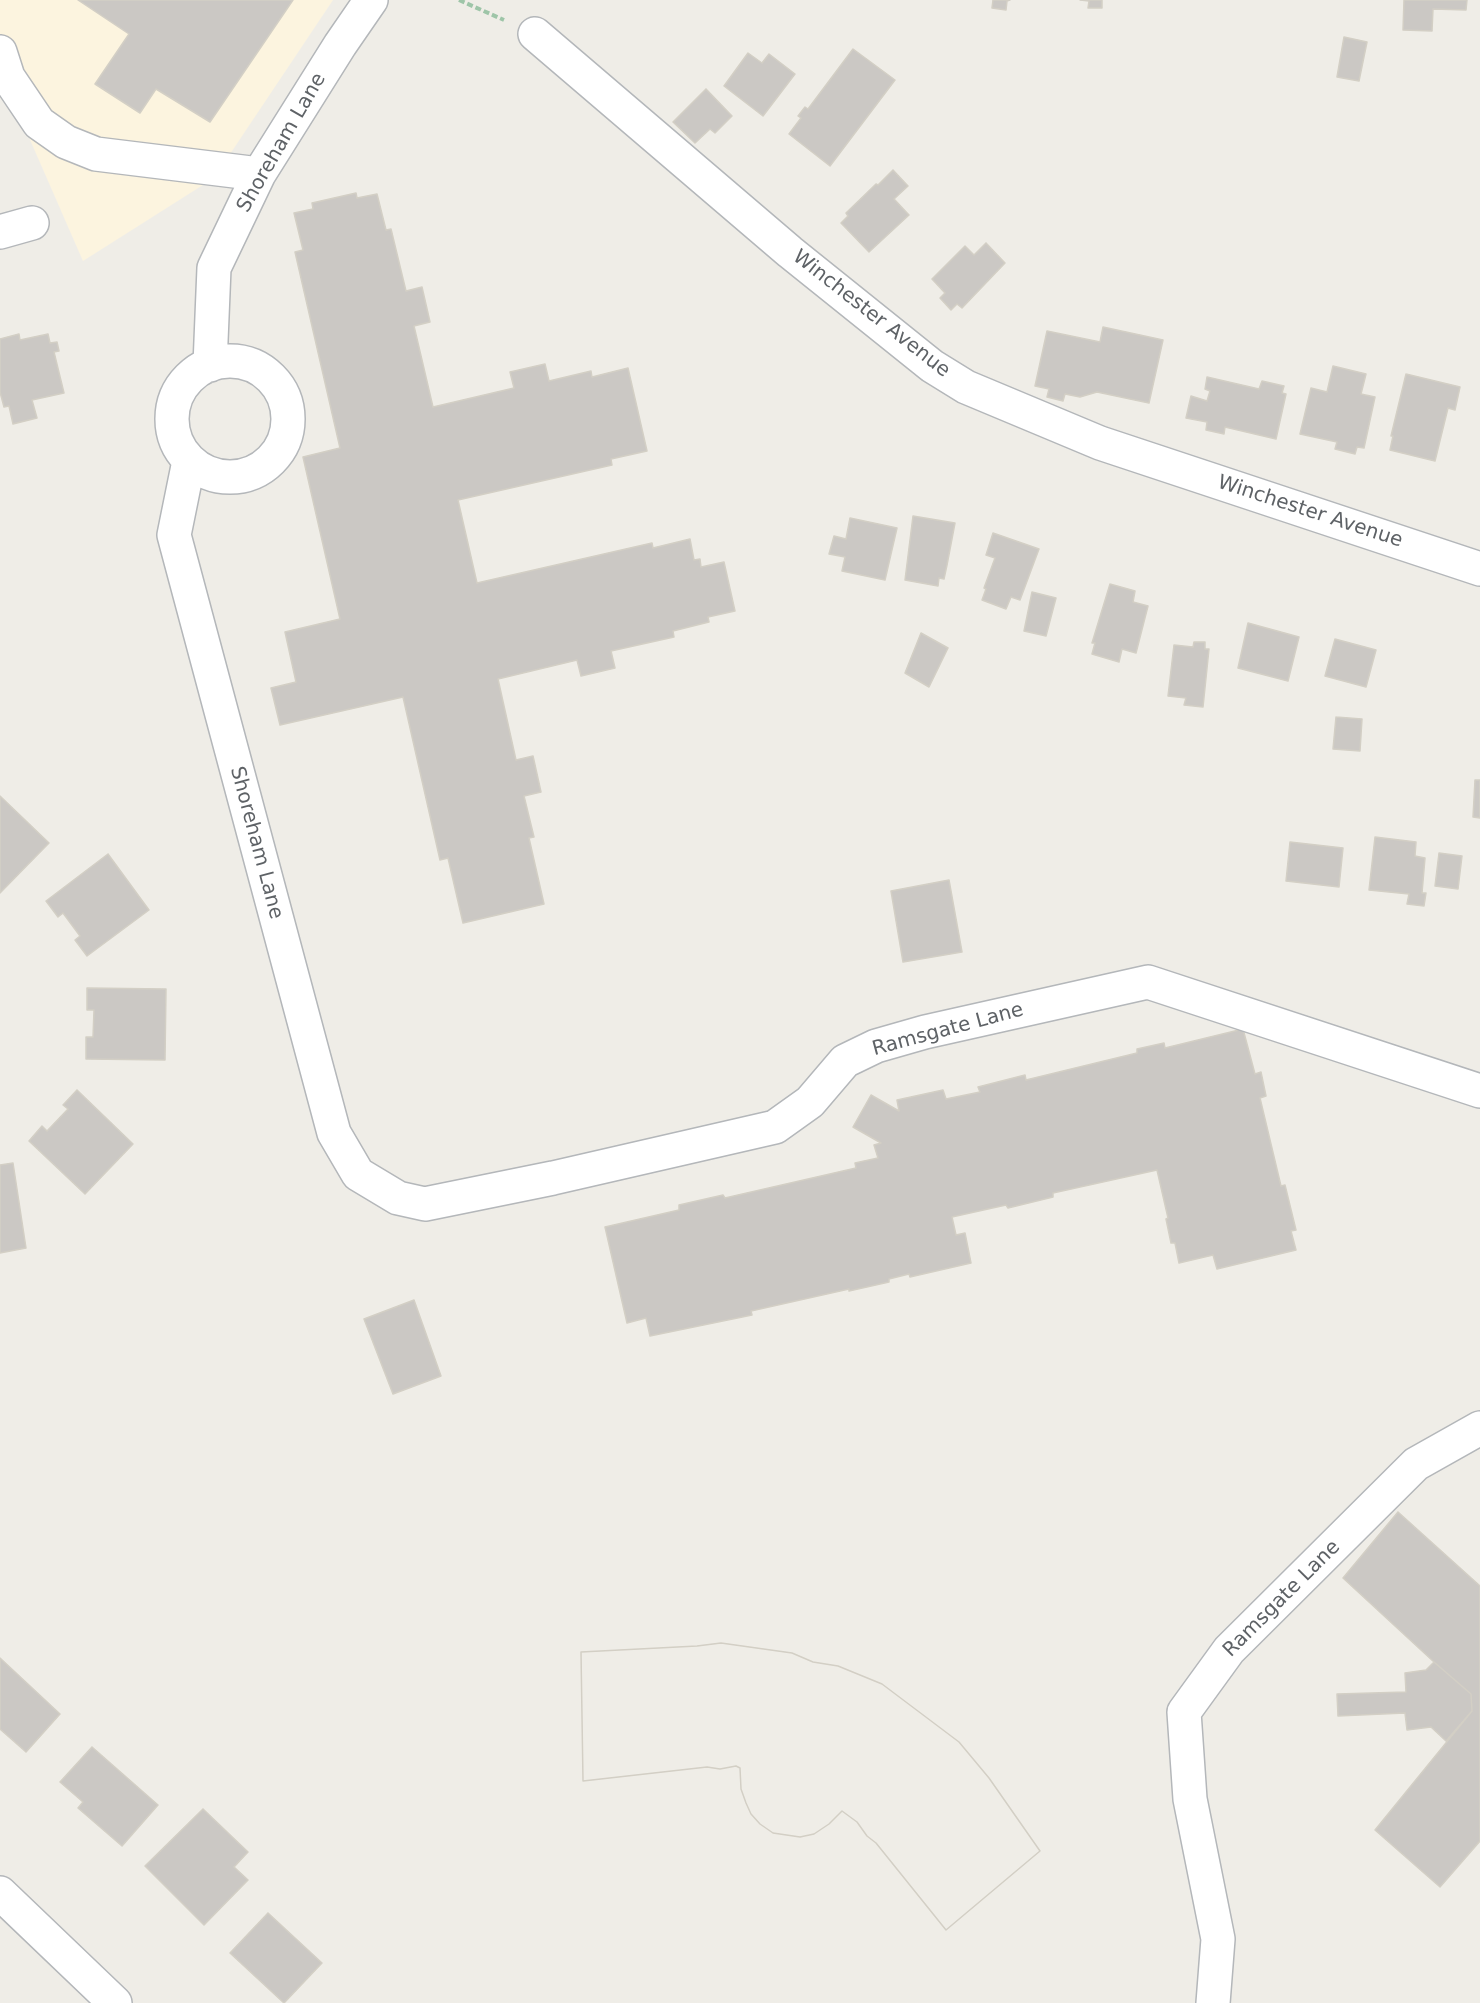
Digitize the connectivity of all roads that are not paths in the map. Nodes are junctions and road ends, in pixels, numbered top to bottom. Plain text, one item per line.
1 (371, 0) edge
2 (535, 34) road end
3 (0, 52) edge
4 (259, 174) junction
5 (32, 223) dead end
6 (0, 232) edge
7 (210, 365) junction
8 (189, 461) junction
9 (1480, 569) edge
10 (1480, 1091) edge
11 (398, 1198) joint
12 (1480, 1428) edge
13 (0, 1893) edge
14 (115, 2003) edge
15 (1213, 2003) edge

1 - 4 street, Shoreham Lane
2 - 9 street, Winchester Avenue
3 - 4 street
4 - 7 street, Shoreham Lane
5 - 6 street
7 - 8 street
7 - 8 street
8 - 11 street, Shoreham Lane
10 - 11 street, Ramsgate Lane
12 - 15 street, Ramsgate Lane
13 - 14 street

